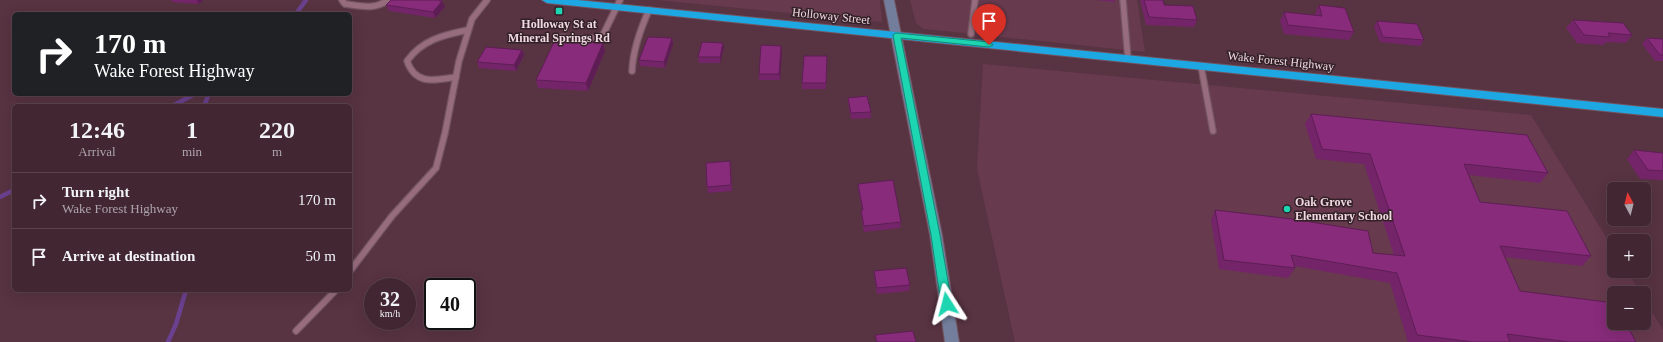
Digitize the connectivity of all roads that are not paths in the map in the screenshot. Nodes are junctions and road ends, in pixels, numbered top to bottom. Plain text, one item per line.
1 (342, 0) edge
2 (388, 0) edge
3 (487, 0) edge
4 (548, 0) edge
5 (889, 0) edge
6 (975, 0) edge
7 (1123, 0) edge
8 (560, 1) edge
9 (618, 3) edge
10 (649, 10) junction
11 (468, 30) junction
12 (971, 34) dead end
13 (896, 35) junction
14 (557, 37) dead end
15 (1128, 59) junction
16 (1201, 66) junction
17 (632, 70) dead end
18 (456, 77) junction
19 (1663, 113) edge
20 (1213, 131) dead end
21 (352, 268) edge
22 (334, 292) edge
23 (296, 331) dead end
24 (952, 342) edge

1 - 2 lane
3 - 11 lane
4 - 8 highway, Holloway Street
5 - 13 street
6 - 12 lane
7 - 15 lane
8 - 9 highway, Holloway Street
9 - 10 highway, Holloway Street
9 - 14 lane
10 - 13 highway, Holloway Street
10 - 17 lane
11 - 18 lane
11 - 18 lane
13 - 15 highway, Wake Forest Highway
13 - 24 street
15 - 16 highway, Wake Forest Highway
16 - 19 highway, Wake Forest Highway
16 - 20 lane
18 - 21 lane
22 - 23 lane

